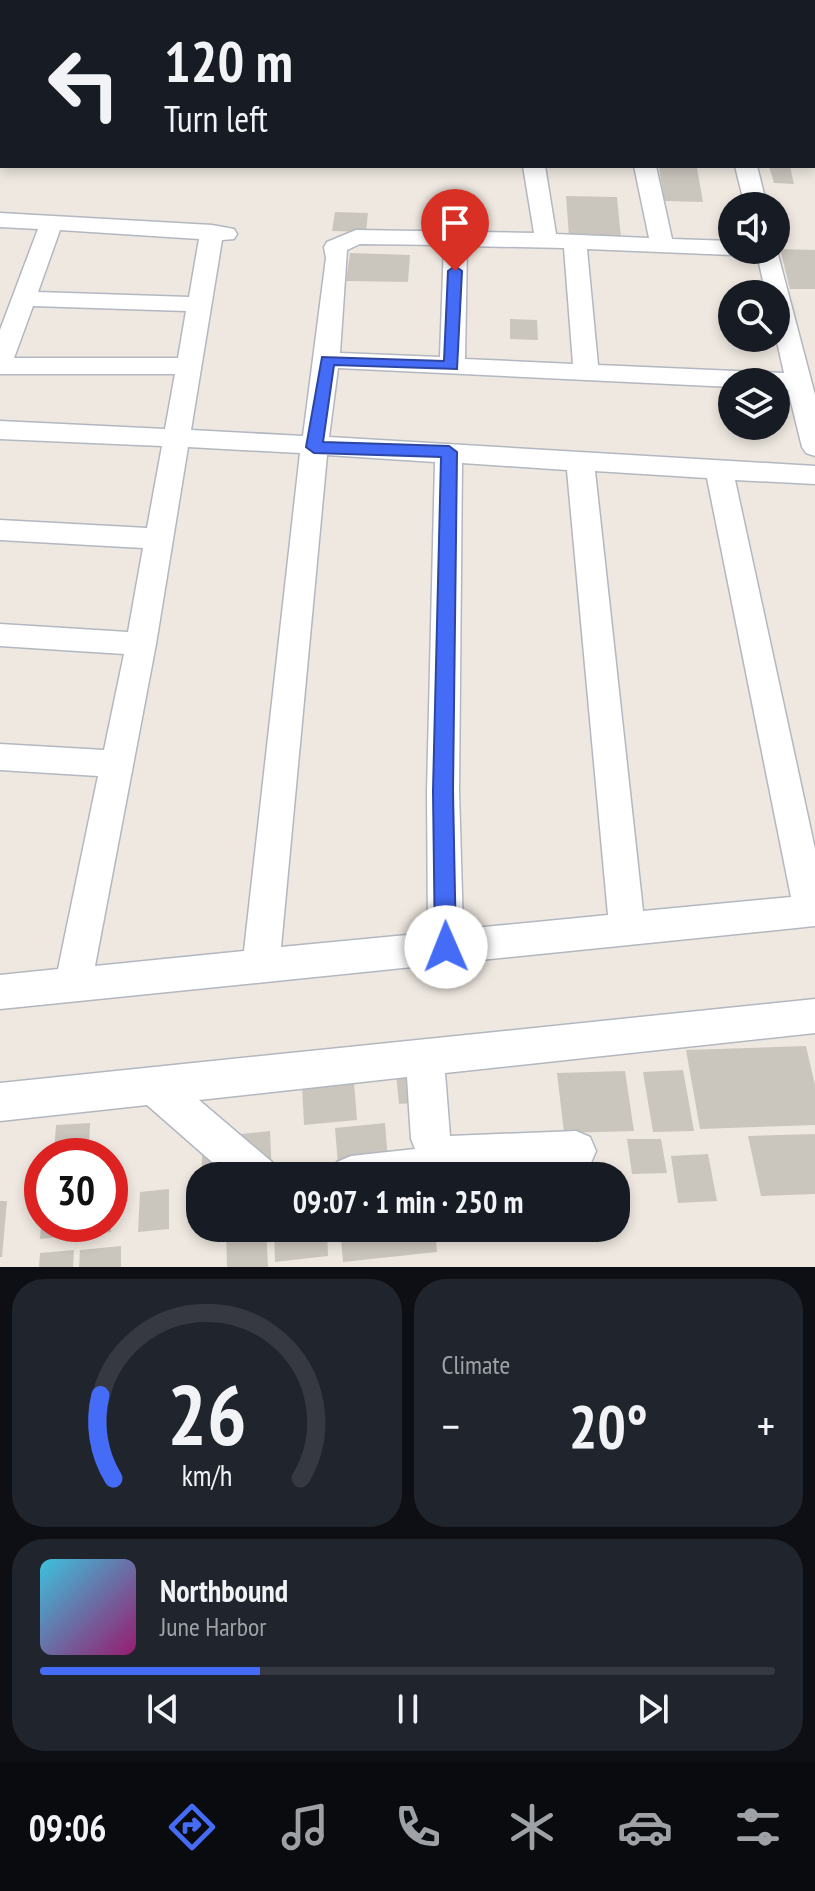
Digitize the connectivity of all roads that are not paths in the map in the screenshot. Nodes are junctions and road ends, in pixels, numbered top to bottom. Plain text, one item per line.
1 (534, 168) edge
2 (645, 168) edge
3 (746, 168) edge
4 (752, 192) edge
5 (0, 220) edge
6 (51, 223) junction
7 (456, 239) junction
8 (546, 240) junction
9 (575, 242) junction
10 (662, 245) junction
11 (718, 247) edge
12 (770, 264) edge
13 (24, 299) junction
14 (199, 304) junction
15 (327, 360) junction
16 (0, 364) edge
17 (188, 366) junction
18 (452, 366) junction
19 (586, 373) junction
20 (798, 382) junction
21 (0, 430) edge
22 (179, 437) junction
23 (314, 447) junction
24 (815, 447) edge
25 (449, 452) junction
26 (580, 461) junction
27 (719, 470) junction
28 (815, 475) edge
29 (0, 530) edge
30 (158, 539) junction
31 (0, 635) edge
32 (141, 644) junction
33 (0, 757) edge
34 (116, 764) junction
35 (813, 911) edge
36 (627, 929) junction
37 (446, 947) junction
38 (261, 964) junction
39 (73, 984) junction
40 (0, 992) edge
41 (815, 1016) edge
42 (424, 1057) junction
43 (153, 1085) junction
44 (0, 1102) edge
45 (576, 1151) dead end
46 (242, 1162) edge

1 - 8 street
2 - 10 street
3 - 4 street
5 - 6 street
6 - 13 street
6 - 14 street
7 - 8 street
7 - 15 street
7 - 18 street
8 - 9 street
9 - 10 street
9 - 19 street
10 - 11 street
12 - 20 street
13 - 14 street
13 - 16 street
14 - 17 street
15 - 18 street
15 - 23 street
16 - 17 street
17 - 22 street
18 - 19 street
19 - 20 street
20 - 24 street
21 - 22 street
22 - 23 street
22 - 30 street
23 - 25 street
23 - 38 street
25 - 26 street
25 - 37 street
26 - 27 street
26 - 36 street
27 - 28 street
27 - 35 street
29 - 30 street
30 - 32 street
31 - 32 street
32 - 34 street
33 - 34 street
34 - 39 street
35 - 36 street
36 - 37 street
37 - 38 street
38 - 39 street
39 - 40 street
41 - 42 street
42 - 43 street
42 - 45 street
43 - 44 street
43 - 46 street

